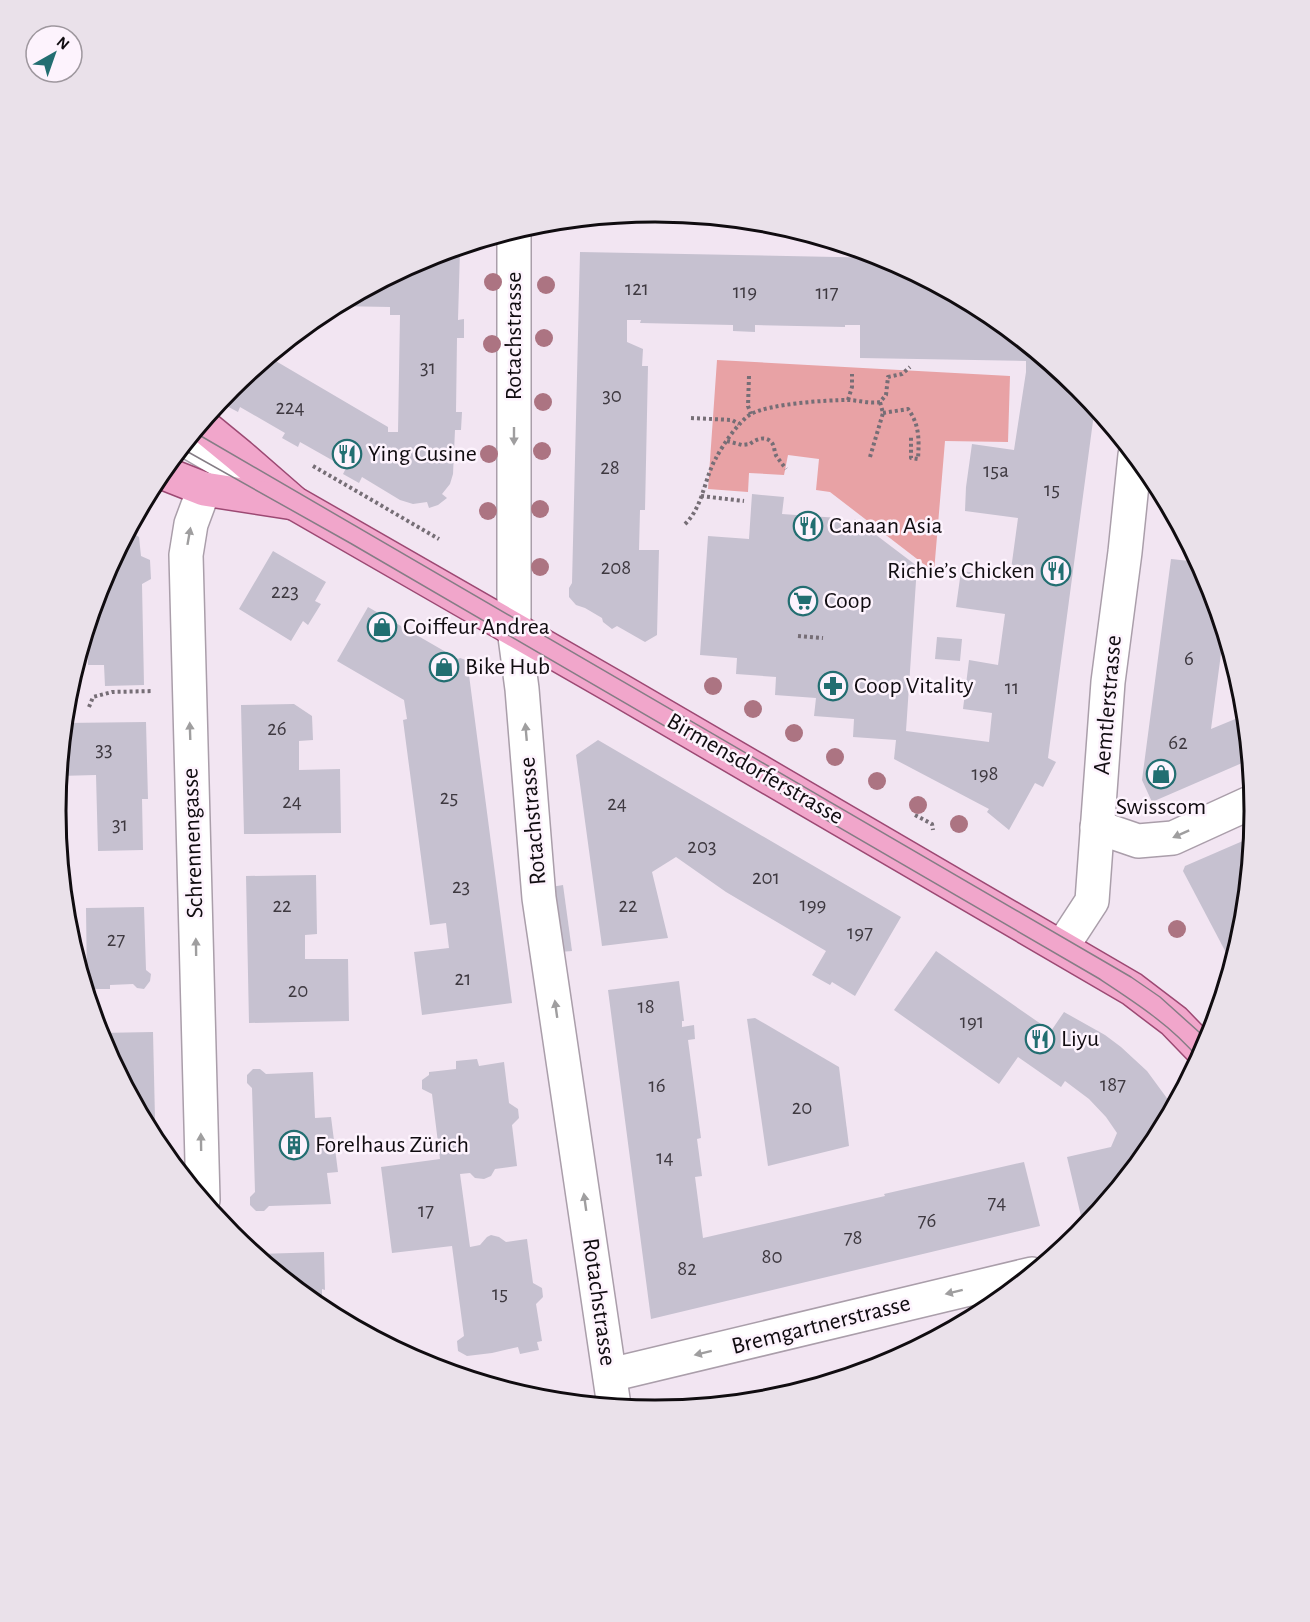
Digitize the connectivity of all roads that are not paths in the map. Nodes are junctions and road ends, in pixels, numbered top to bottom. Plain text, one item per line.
1 (514, 239) edge
2 (207, 429) edge
3 (194, 445) edge
4 (1134, 468) edge
5 (171, 476) edge
6 (204, 489) junction
7 (294, 503) junction
8 (514, 629) junction
9 (1244, 806) edge
10 (1097, 827) junction
11 (1062, 947) junction
12 (1196, 1043) edge
13 (203, 1188) edge
14 (1012, 1280) edge
15 (612, 1391) edge

1 -> 8 street, Rotachstrasse
2 - 7 main road, Birmensdorferstrasse
3 - 7 street, Birmensdorferstrasse
4 - 10 street, Aemtlerstrasse
5 - 6 main road, Birmensdorferstrasse
6 - 7 main road, Birmensdorferstrasse
13 -> 6 street, Schrennengasse
7 - 8 main road, Birmensdorferstrasse
8 - 11 main road, Birmensdorferstrasse
15 -> 8 street, Rotachstrasse
9 -> 10 street
10 - 11 street, Aemtlerstrasse
11 - 12 main road, Birmensdorferstrasse
14 -> 15 street, Bremgartnerstrasse

